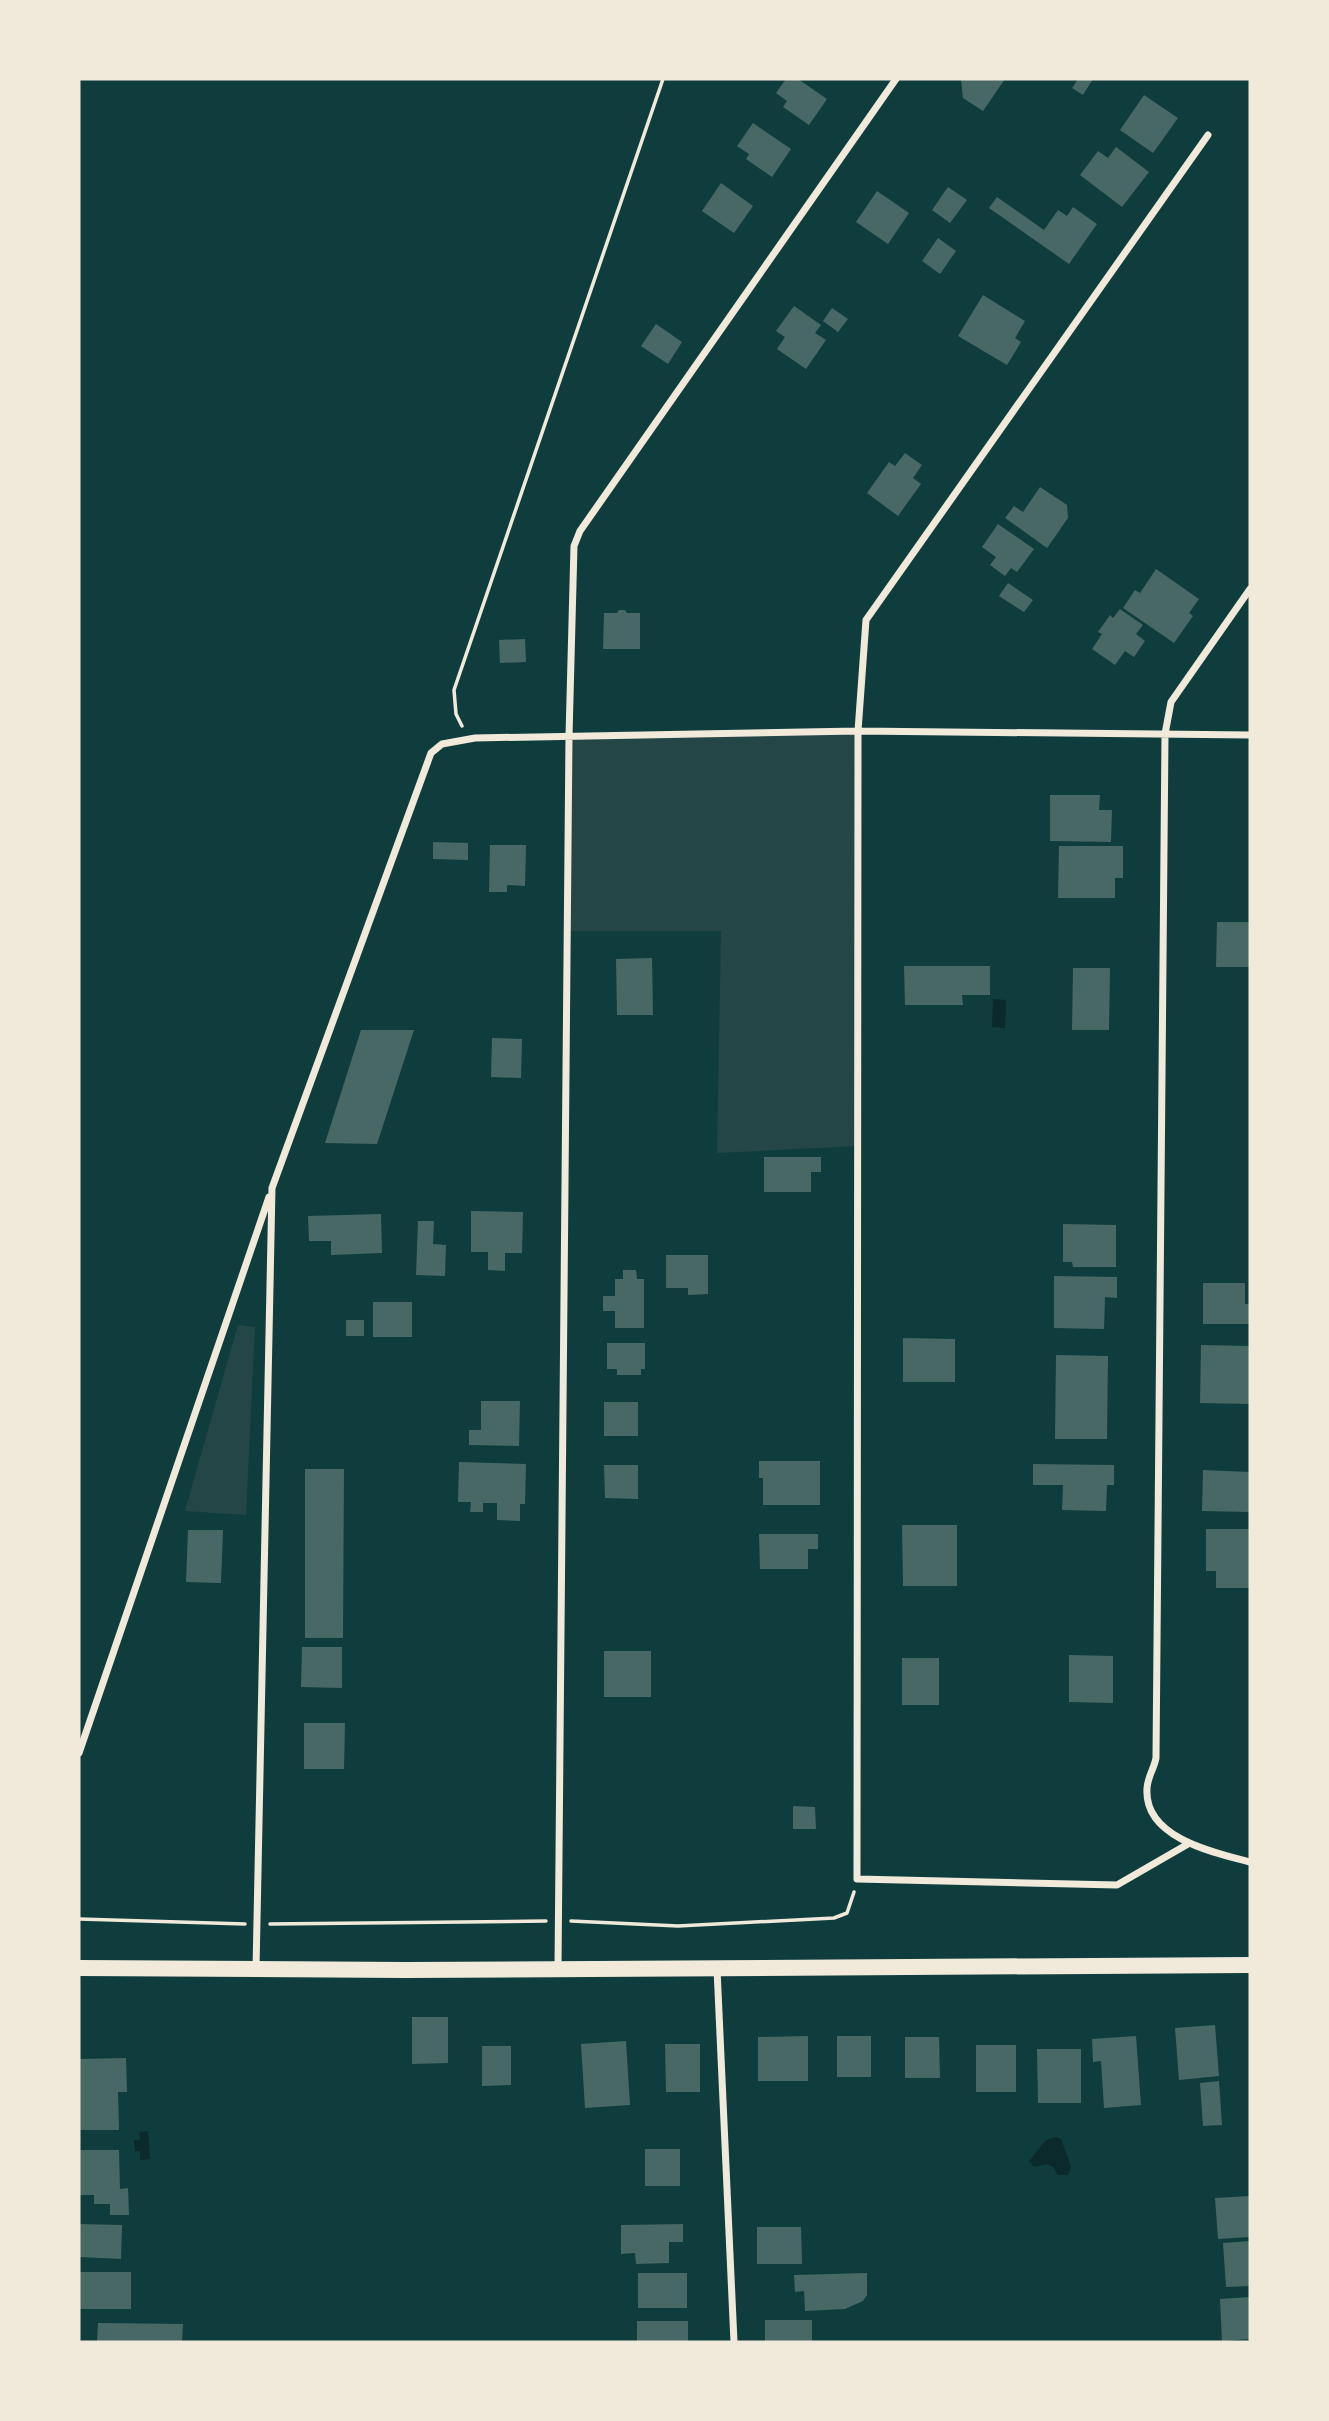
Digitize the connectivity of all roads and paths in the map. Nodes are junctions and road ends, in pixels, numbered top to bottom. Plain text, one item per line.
1 (663, 79) edge
2 (896, 79) edge
3 (1208, 135) dead end
4 (1250, 589) edge
5 (858, 731) junction
6 (1166, 734) junction
7 (1250, 735) edge
8 (569, 736) junction
9 (475, 738) junction
10 (272, 1188) junction
11 (79, 1753) edge
12 (1188, 1844) junction
13 (1250, 1862) edge
14 (857, 1879) junction
15 (79, 1919) edge
16 (558, 1921) junction
17 (257, 1924) junction
18 (1250, 1965) edge
19 (79, 1968) edge
20 (717, 1968) junction
21 (558, 1969) junction
22 (256, 1970) junction
23 (734, 2342) edge

1 - 9 path
2 - 8 street
3 - 5 street
4 - 6 street
5 - 6 street
5 - 8 street
5 - 14 street
6 - 7 street
6 - 12 street
8 - 9 street
8 - 16 street
9 - 10 street
10 - 11 street
10 - 17 street
12 - 13 street
12 - 14 street
14 - 16 path
15 - 17 path
16 - 17 path
16 - 21 street
17 - 22 street
18 - 20 highway
19 - 22 highway
20 - 21 highway
20 - 23 street
21 - 22 highway

